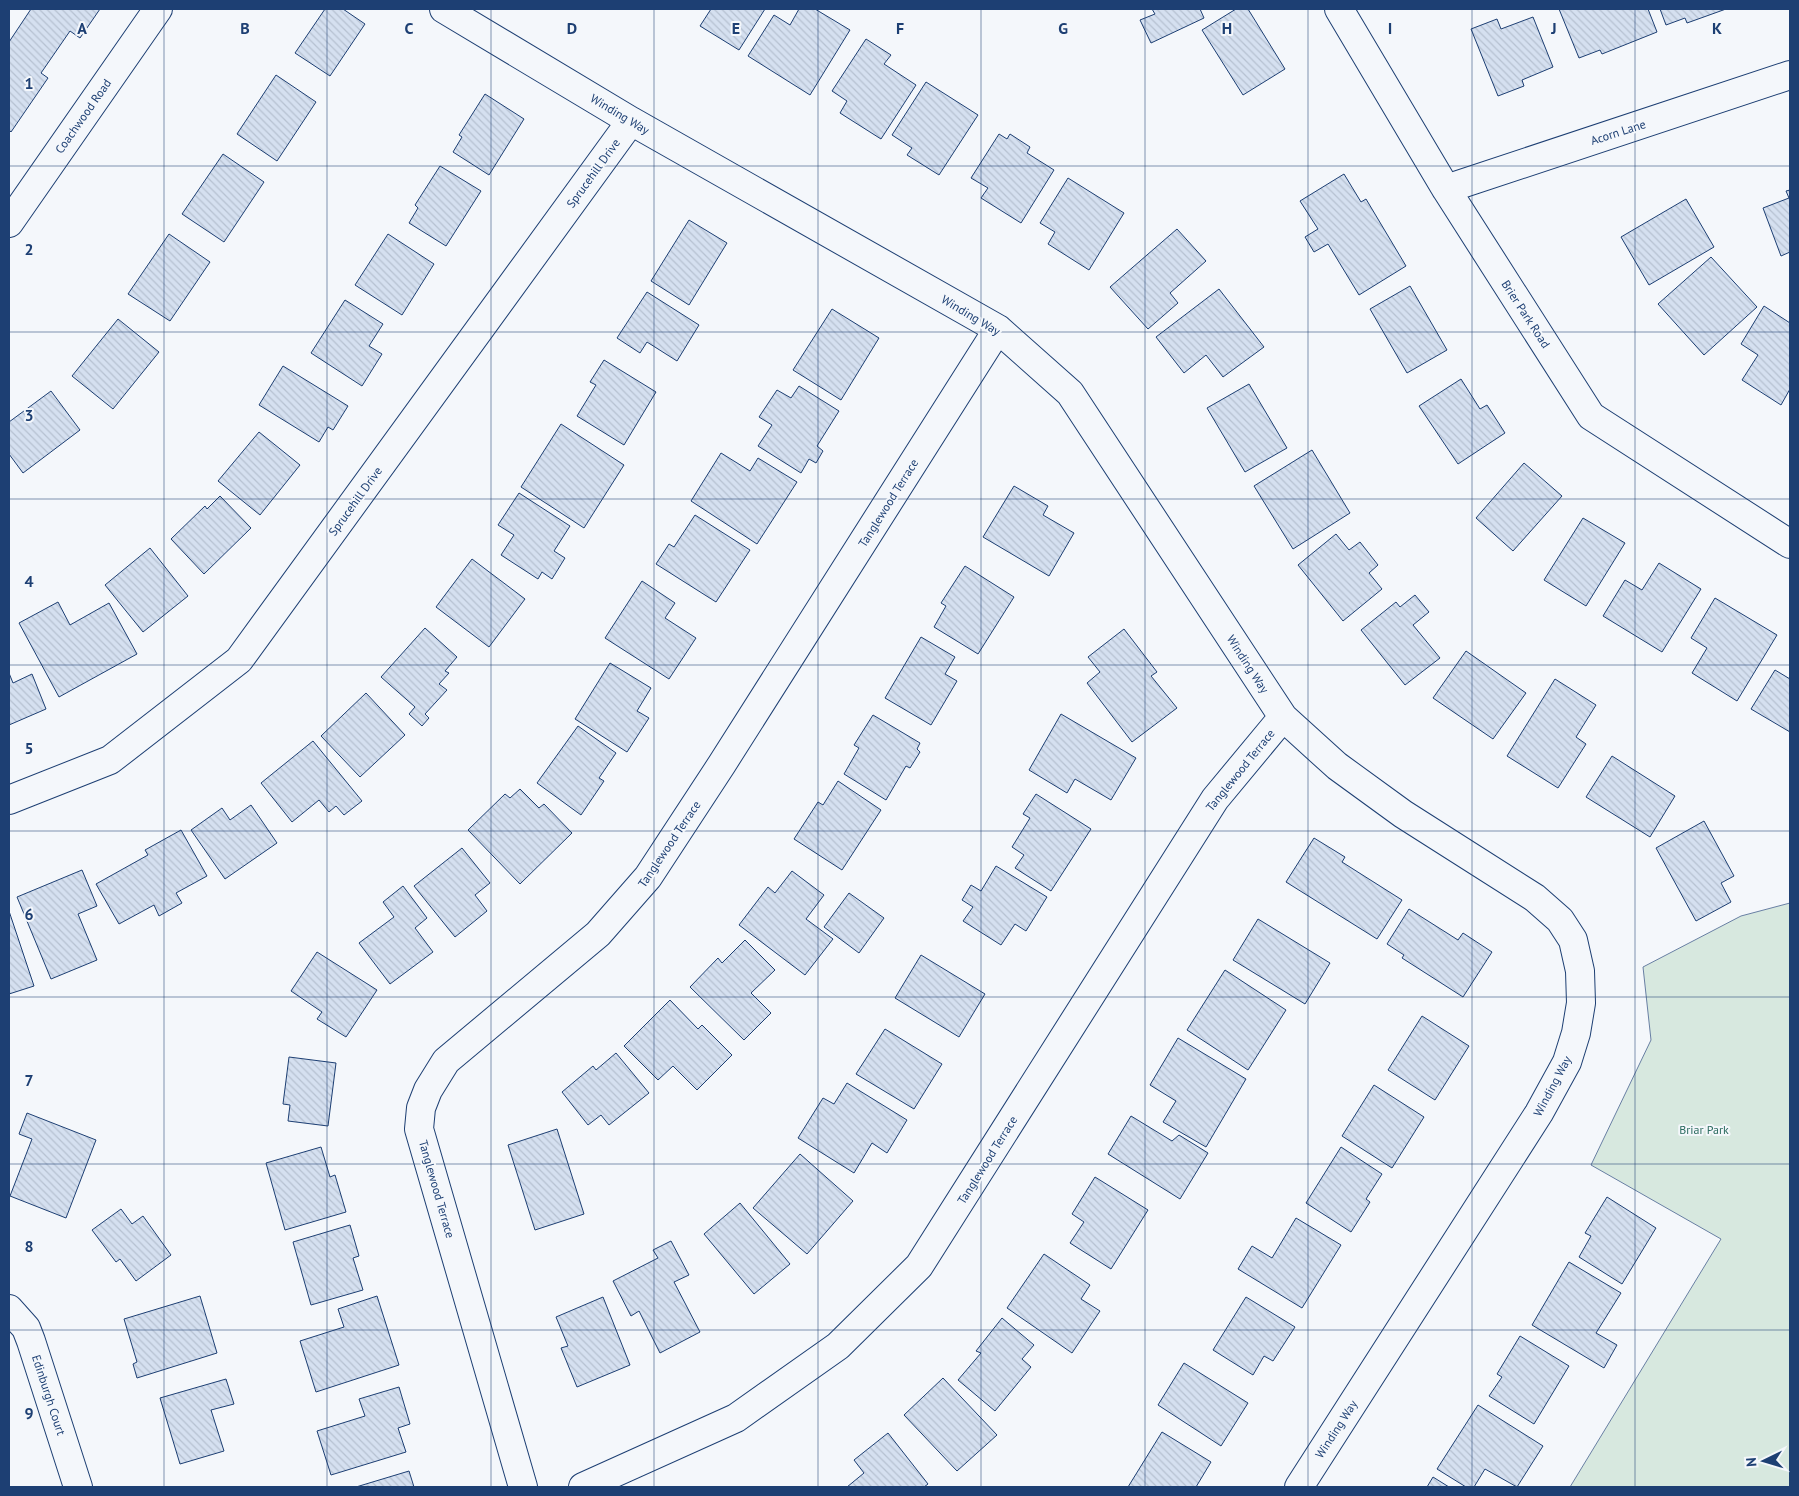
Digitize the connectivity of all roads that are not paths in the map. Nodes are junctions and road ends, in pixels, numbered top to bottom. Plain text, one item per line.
1 (158, 9) edge
2 (444, 9) edge
3 (1339, 9) edge
4 (1790, 75) edge
5 (631, 121) junction
6 (1446, 190) junction
7 (9, 223) edge
8 (998, 329) junction
9 (1790, 544) edge
10 (1283, 717) junction
11 (9, 800) edge
12 (9, 1309) edge
13 (78, 1487) edge
14 (523, 1487) edge
15 (583, 1487) edge
16 (1299, 1487) edge

1 - 7 street, Coachwood Road
2 - 5 street, Winding Way
3 - 6 street, Brier Park Road
4 - 6 street, Acorn Lane
5 - 8 street, Winding Way
5 - 11 street, Sprucehill Drive
6 - 9 street, Brier Park Road
8 - 10 street, Winding Way
8 - 14 street, Tanglewood Terrace
10 - 15 street, Tanglewood Terrace
10 - 16 street, Winding Way
12 - 13 street, Edinburgh Court

